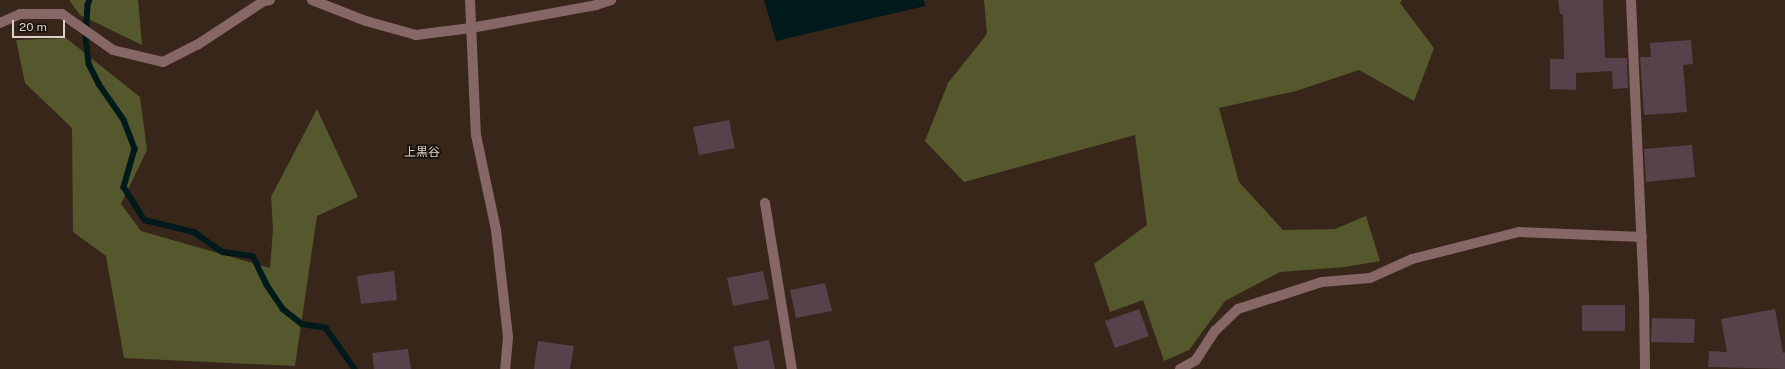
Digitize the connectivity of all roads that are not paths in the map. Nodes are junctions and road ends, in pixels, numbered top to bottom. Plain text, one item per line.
1 (270, 0) edge
2 (312, 0) edge
3 (470, 0) edge
4 (611, 0) edge
5 (1631, 0) edge
6 (0, 23) edge
7 (471, 28) junction
8 (765, 203) dead end
9 (1642, 237) junction
10 (505, 369) edge
11 (792, 369) edge
12 (1180, 369) edge
13 (1645, 369) edge

1 - 6 street
2 - 7 street
3 - 7 street
4 - 7 street
5 - 9 street
7 - 10 street
8 - 11 street
9 - 12 street
9 - 13 street

